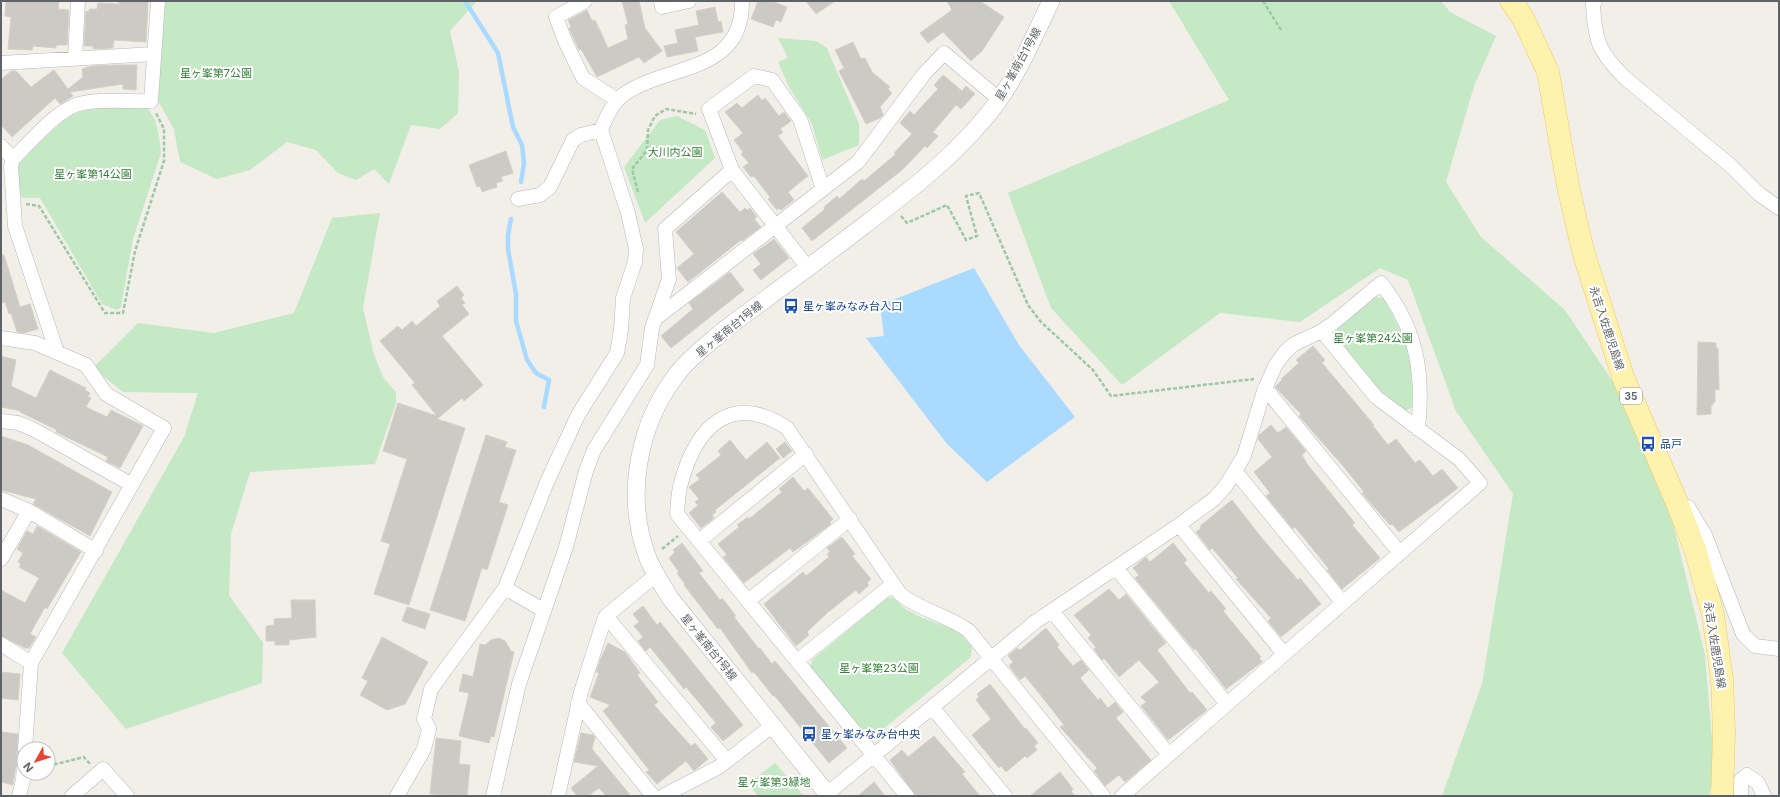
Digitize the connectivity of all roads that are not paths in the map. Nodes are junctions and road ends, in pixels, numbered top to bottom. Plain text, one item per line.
1 (78, 1) edge
2 (158, 1) edge
3 (585, 1) edge
4 (661, 1) edge
5 (689, 1) edge
6 (742, 1) edge
7 (1051, 1) edge
8 (1511, 1) edge
9 (1595, 1) edge
10 (154, 54) junction
11 (75, 58) junction
12 (1, 63) edge
13 (999, 99) junction
14 (617, 100) junction
15 (601, 130) junction
16 (1, 146) edge
17 (13, 159) junction
18 (732, 170) junction
19 (823, 189) junction
20 (518, 199) dead end
21 (1779, 208) edge
22 (775, 226) junction
23 (808, 268) junction
24 (655, 319) junction
25 (1322, 331) junction
26 (1, 338) edge
27 (57, 352) junction
28 (1267, 383) junction
29 (1, 420) edge
30 (1418, 429) junction
31 (806, 454) junction
32 (1235, 471) junction
33 (132, 485) junction
34 (1, 499) edge
35 (1678, 505) junction
36 (29, 511) junction
37 (850, 519) junction
38 (1179, 525) junction
39 (699, 541) junction
40 (96, 551) junction
41 (1400, 553) junction
42 (1, 559) edge
43 (1116, 568) junction
44 (656, 575) junction
45 (893, 584) junction
46 (505, 588) junction
47 (748, 601) junction
48 (1343, 603) junction
49 (543, 610) junction
50 (1052, 611) junction
51 (606, 616) junction
52 (1, 644) edge
53 (1779, 649) edge
54 (1284, 654) junction
55 (991, 658) junction
56 (797, 661) junction
57 (31, 663) junction
58 (578, 703) junction
59 (1227, 704) junction
60 (932, 706) junction
61 (772, 726) junction
62 (26, 741) edge
63 (874, 755) junction
64 (1169, 755) junction
65 (727, 761) junction
66 (23, 781) edge
67 (828, 795) edge
68 (19, 796) edge
69 (72, 796) edge
70 (127, 796) edge
71 (397, 796) edge
72 (493, 796) edge
73 (558, 796) edge
74 (653, 796) edge
75 (663, 796) edge
76 (907, 796) edge
77 (1005, 796) edge
78 (1103, 796) edge
79 (1122, 796) edge
80 (1722, 796) edge
81 (1741, 796) edge
82 (1764, 796) edge

1 - 11 street
2 - 10 street
3 - 14 street
4 - 5 street
6 - 14 street
7 - 13 street, 星ヶ峯南台1号線
8 - 35 main road, 永吉入佐鹿児島線 / 35
9 - 21 street
10 - 11 street
10 - 17 street
11 - 12 street
13 - 19 street
13 - 23 street, 星ヶ峯南台1号線
14 - 15 street
15 - 20 street
15 - 46 street
16 - 17 street
17 - 27 street
18 - 19 street
18 - 22 street
18 - 24 street
19 - 22 street
22 - 23 street
22 - 24 street
23 - 44 street, 星ヶ峯南台1号線
24 - 49 street
25 - 28 street
25 - 30 street
25 - 30 street
26 - 27 street
27 - 33 street
28 - 32 street
28 - 41 street
29 - 33 street
30 - 41 street
31 - 37 street
31 - 39 street
31 - 39 street
32 - 38 street
32 - 48 street
33 - 40 street
34 - 36 street
35 - 53 street
35 - 80 main road, 永吉入佐鹿児島線 / 35
36 - 40 street
36 - 42 street
37 - 45 street
37 - 47 street
38 - 43 street
38 - 54 street
39 - 47 street
40 - 57 street
41 - 48 street
43 - 50 street
43 - 59 street
44 - 51 street
44 - 61 street, 星ヶ峯南台1号線
45 - 55 street
45 - 56 street
46 - 49 street
46 - 71 street
47 - 56 street
48 - 54 street
49 - 72 street
50 - 55 street
50 - 64 street
51 - 58 street
51 - 65 street
52 - 57 street
54 - 59 street
55 - 60 street
55 - 78 street
56 - 63 street
57 - 62 street
58 - 73 street
58 - 74 street
59 - 64 street
60 - 63 street
60 - 77 street
61 - 65 street
61 - 67 street, 星ヶ峯南台1号線
63 - 67 street
63 - 76 street
64 - 79 street
65 - 75 street
66 - 68 street
69 - 70 street
81 - 82 street

